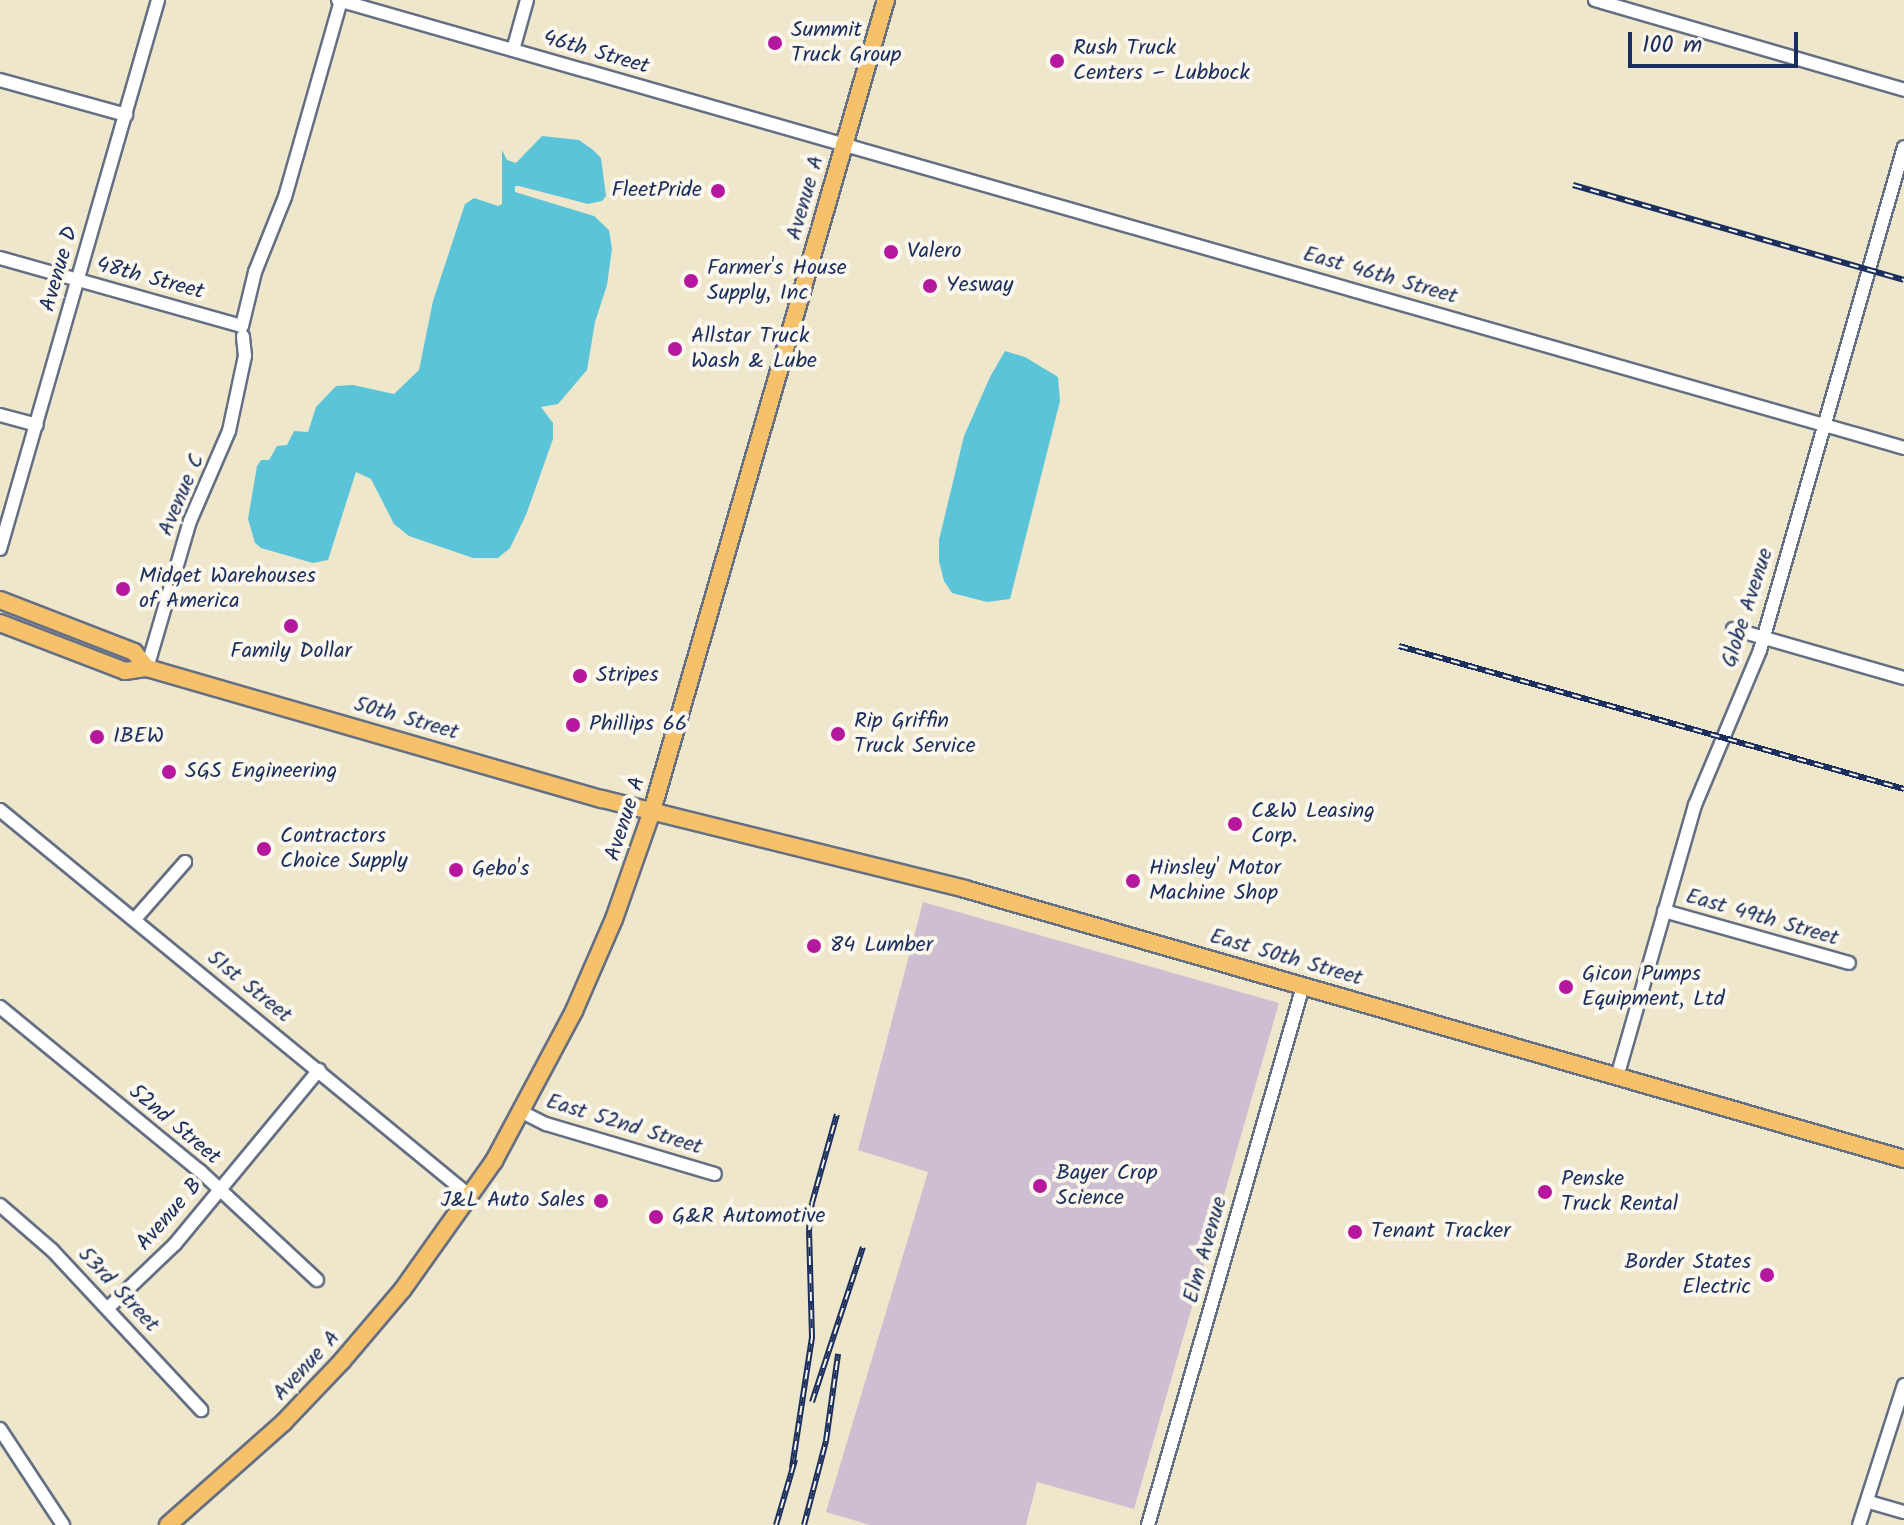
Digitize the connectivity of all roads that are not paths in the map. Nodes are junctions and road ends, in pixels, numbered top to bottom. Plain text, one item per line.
1 (158, 0) edge
2 (339, 0) edge
3 (527, 0) edge
4 (886, 0) edge
5 (1595, 0) edge
6 (513, 50) junction
7 (0, 80) edge
8 (1904, 90) edge
9 (126, 115) junction
10 (844, 146) junction
11 (1904, 147) edge
12 (0, 258) edge
13 (77, 280) junction
14 (243, 331) junction
15 (0, 415) edge
16 (1823, 424) junction
17 (37, 425) junction
18 (1904, 448) edge
19 (0, 549) edge
20 (0, 600) edge
21 (0, 623) edge
22 (1733, 629) dead end
23 (1764, 638) junction
24 (147, 668) junction
25 (1904, 678) edge
26 (0, 810) edge
27 (652, 811) junction
28 (185, 862) dead end
29 (1664, 911) junction
30 (135, 919) junction
31 (1849, 963) dead end
32 (1303, 986) junction
33 (0, 1007) edge
34 (319, 1070) junction
35 (1617, 1077) junction
36 (522, 1112) junction
37 (1904, 1159) edge
38 (715, 1174) dead end
39 (219, 1189) junction
40 (470, 1196) junction
41 (0, 1205) edge
42 (317, 1280) dead end
43 (108, 1308) junction
44 (1904, 1385) edge
45 (201, 1410) dead end
46 (0, 1429) edge
47 (1869, 1502) junction
48 (1904, 1512) edge
49 (63, 1525) edge
50 (168, 1525) edge
51 (1148, 1525) edge
52 (1859, 1525) edge

1 - 9 street, Avenue D
2 - 6 street, 46th Street
2 - 14 street, Avenue C
3 - 6 street
4 - 10 main road, Avenue A
5 - 8 street
6 - 10 street, 46th Street
7 - 9 street
9 - 13 street, Avenue D
10 - 16 street, East 46th Street
10 - 27 main road, Avenue A
11 - 16 street, Globe Avenue
12 - 13 street, 48th Street
13 - 14 street, 48th Street
13 - 17 street, Avenue D
14 - 24 street, Avenue C
15 - 17 street
16 - 18 street, East 46th Street
16 - 23 street, Globe Avenue
17 - 19 street, Avenue D
20 - 24 main road, 50th Street
21 - 24 main road, 50th Street
22 - 23 street
23 - 25 street
23 - 29 street, Globe Avenue
24 - 27 main road, 50th Street
26 - 30 street, 51st Street
27 - 32 main road, East 50th Street
27 - 36 main road, Avenue A
28 - 30 street
29 - 31 street, East 49th Street
29 - 35 street, Globe Avenue
30 - 34 street, 51st Street
32 - 35 main road, East 50th Street
32 - 51 street, Elm Avenue
33 - 39 street, 52nd Street
34 - 39 street, Avenue B
34 - 40 street, 51st Street
35 - 37 main road, East 50th Street
36 - 38 street, East 52nd Street
36 - 40 main road, Avenue A
39 - 42 street, 52nd Street
39 - 43 street, Avenue B
40 - 50 main road, Avenue A
41 - 43 street, 53rd Street
43 - 45 street, 53rd Street
44 - 47 street
46 - 49 street
47 - 48 street
47 - 52 street

